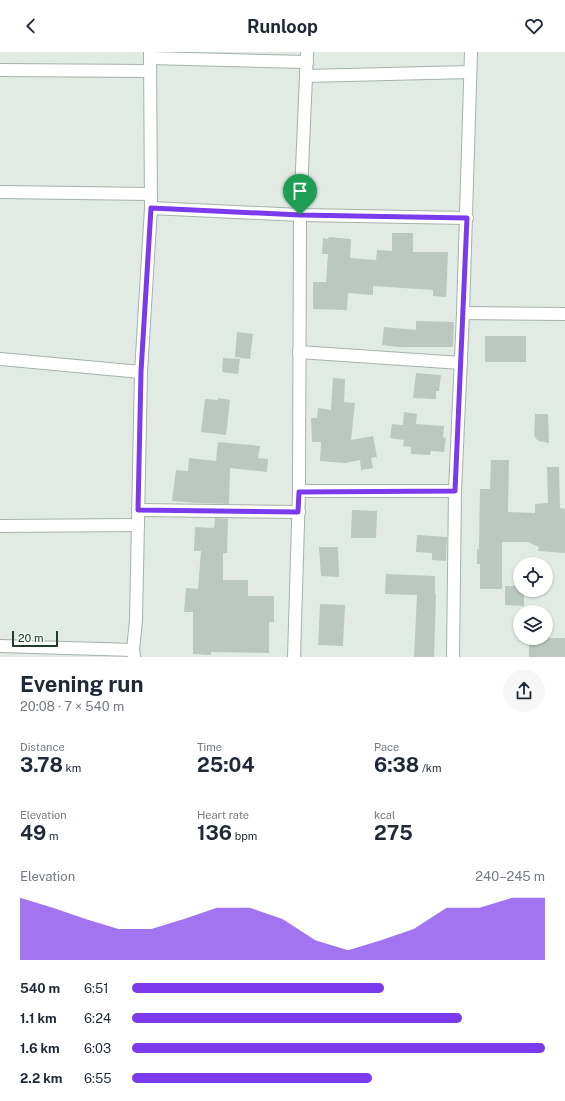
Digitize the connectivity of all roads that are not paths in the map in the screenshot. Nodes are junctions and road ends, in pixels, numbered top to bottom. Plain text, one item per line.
1 (471, 52) edge
2 (150, 55) edge
3 (307, 57) edge
4 (0, 70) edge
5 (150, 71) junction
6 (470, 72) junction
7 (306, 76) junction
8 (0, 192) edge
9 (151, 194) junction
10 (151, 208) junction
11 (300, 215) junction
12 (467, 218) junction
13 (463, 313) junction
14 (565, 314) edge
15 (299, 352) junction
16 (0, 359) edge
17 (461, 363) junction
18 (141, 372) junction
19 (455, 491) junction
20 (299, 492) junction
21 (138, 510) junction
22 (298, 512) junction
23 (138, 525) junction
24 (0, 526) edge
25 (0, 646) edge
26 (134, 653) edge
27 (294, 657) edge
28 (453, 657) edge

1 - 6 street
2 - 3 street
2 - 5 street
3 - 7 street
4 - 5 street
5 - 9 street
6 - 7 street
6 - 12 street
7 - 11 street
8 - 9 street
9 - 10 street
10 - 11 street
10 - 18 street
11 - 12 street
11 - 15 street
12 - 13 street
13 - 14 street
13 - 17 street
15 - 17 street
15 - 20 street
16 - 18 street
17 - 19 street
18 - 21 street
19 - 20 street
19 - 28 street
20 - 22 street
21 - 22 street
21 - 23 street
22 - 27 street
23 - 24 street
23 - 26 street
25 - 26 street

